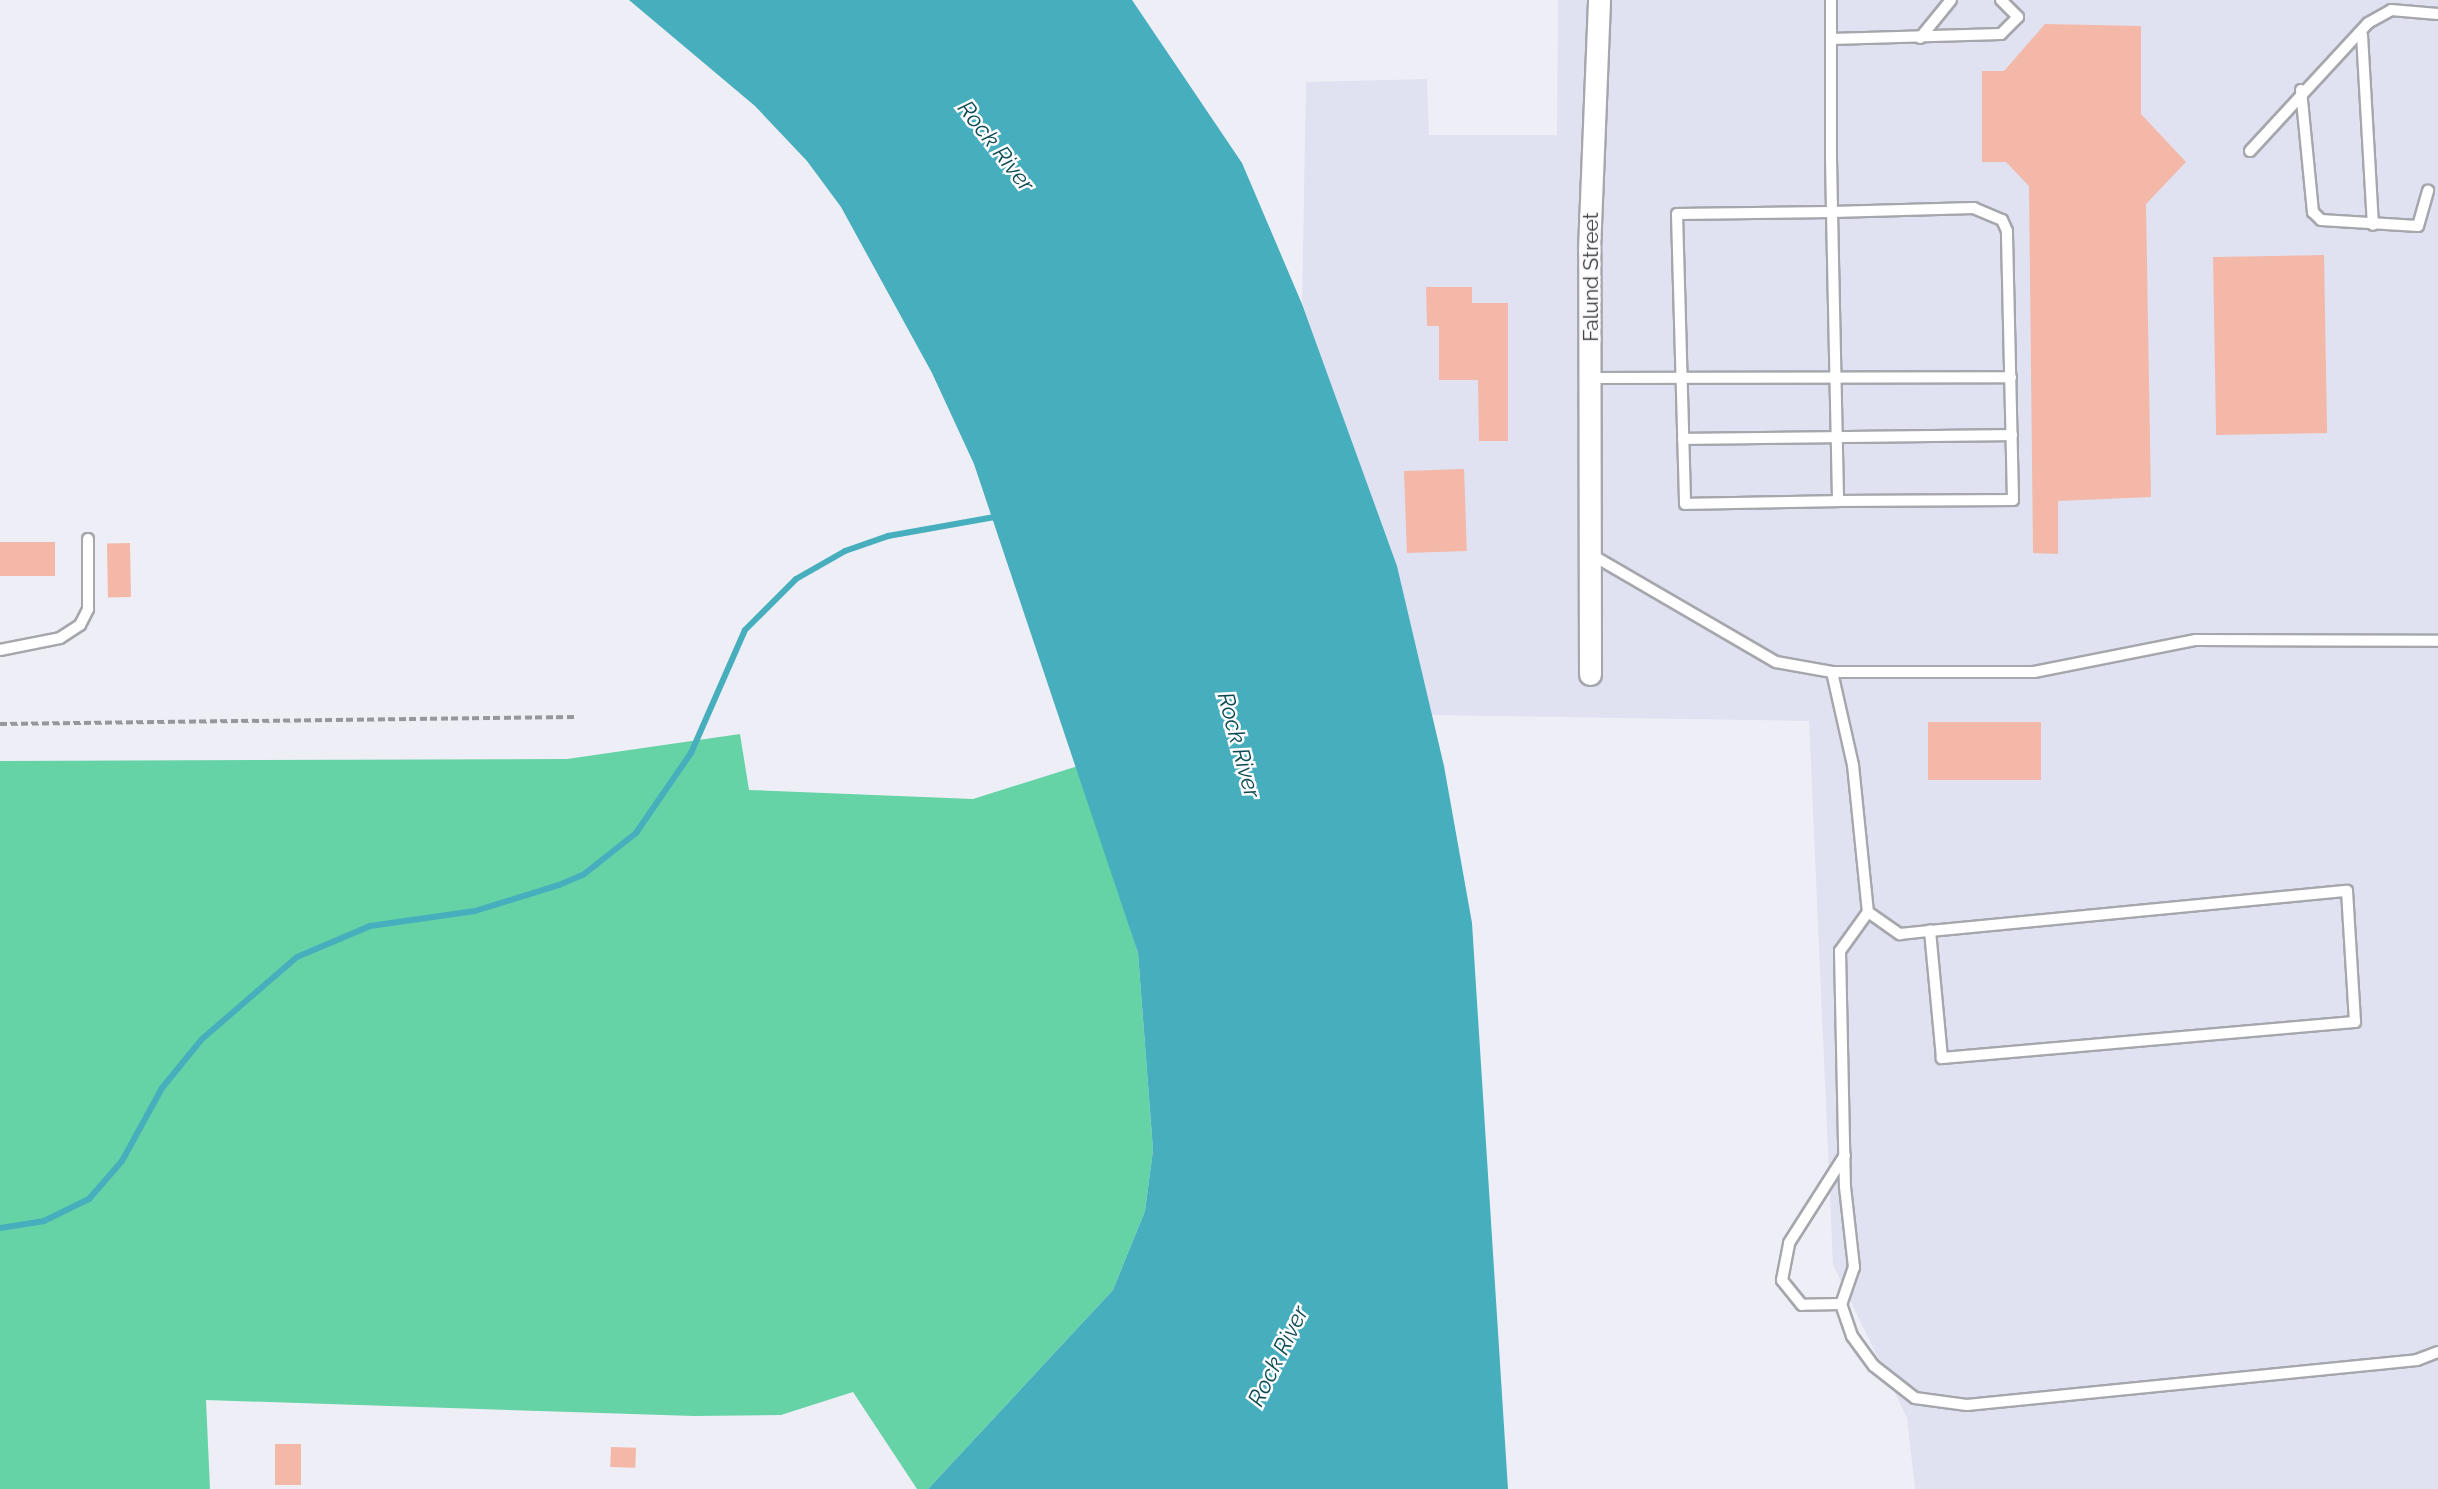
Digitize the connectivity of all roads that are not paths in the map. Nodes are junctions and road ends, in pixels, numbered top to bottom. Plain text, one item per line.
1 (1599, 0) edge
2 (1831, 0) edge
3 (1951, 0) edge
4 (2001, 0) edge
5 (2438, 13) edge
6 (2362, 35) junction
7 (1920, 38) junction
8 (1831, 39) junction
9 (2301, 90) junction
10 (2250, 151) dead end
11 (2428, 190) dead end
12 (1832, 212) junction
13 (2373, 225) junction
14 (1835, 377) junction
15 (2011, 377) junction
16 (1590, 378) junction
17 (1682, 378) junction
18 (1837, 435) junction
19 (2012, 435) junction
20 (1683, 439) junction
21 (1838, 501) junction
22 (88, 539) dead end
23 (1592, 555) junction
24 (2438, 641) edge
25 (0, 650) edge
26 (1832, 672) junction
27 (1590, 674) dead end
28 (1868, 912) junction
29 (1930, 931) junction
30 (1845, 1155) junction
31 (1842, 1304) junction
32 (2438, 1352) edge

1 - 16 street, Falund Street
2 - 8 lane
3 - 7 lane
4 - 7 lane
5 - 6 lane
6 - 9 lane
6 - 13 lane
7 - 8 lane
8 - 12 lane
9 - 10 lane
9 - 13 lane
11 - 13 lane
12 - 14 lane
12 - 15 lane
12 - 17 lane
14 - 15 lane
14 - 17 lane
14 - 18 lane
15 - 19 lane
16 - 17 lane
16 - 23 street, Falund Street
17 - 20 lane
18 - 19 lane
18 - 20 lane
18 - 21 lane
19 - 21 lane
20 - 21 lane
22 - 25 lane
23 - 26 lane
23 - 27 street, Falund Street
24 - 26 lane
26 - 28 lane
28 - 29 lane
28 - 30 lane
29 - 29 lane
30 - 31 lane
30 - 31 lane
31 - 32 lane

